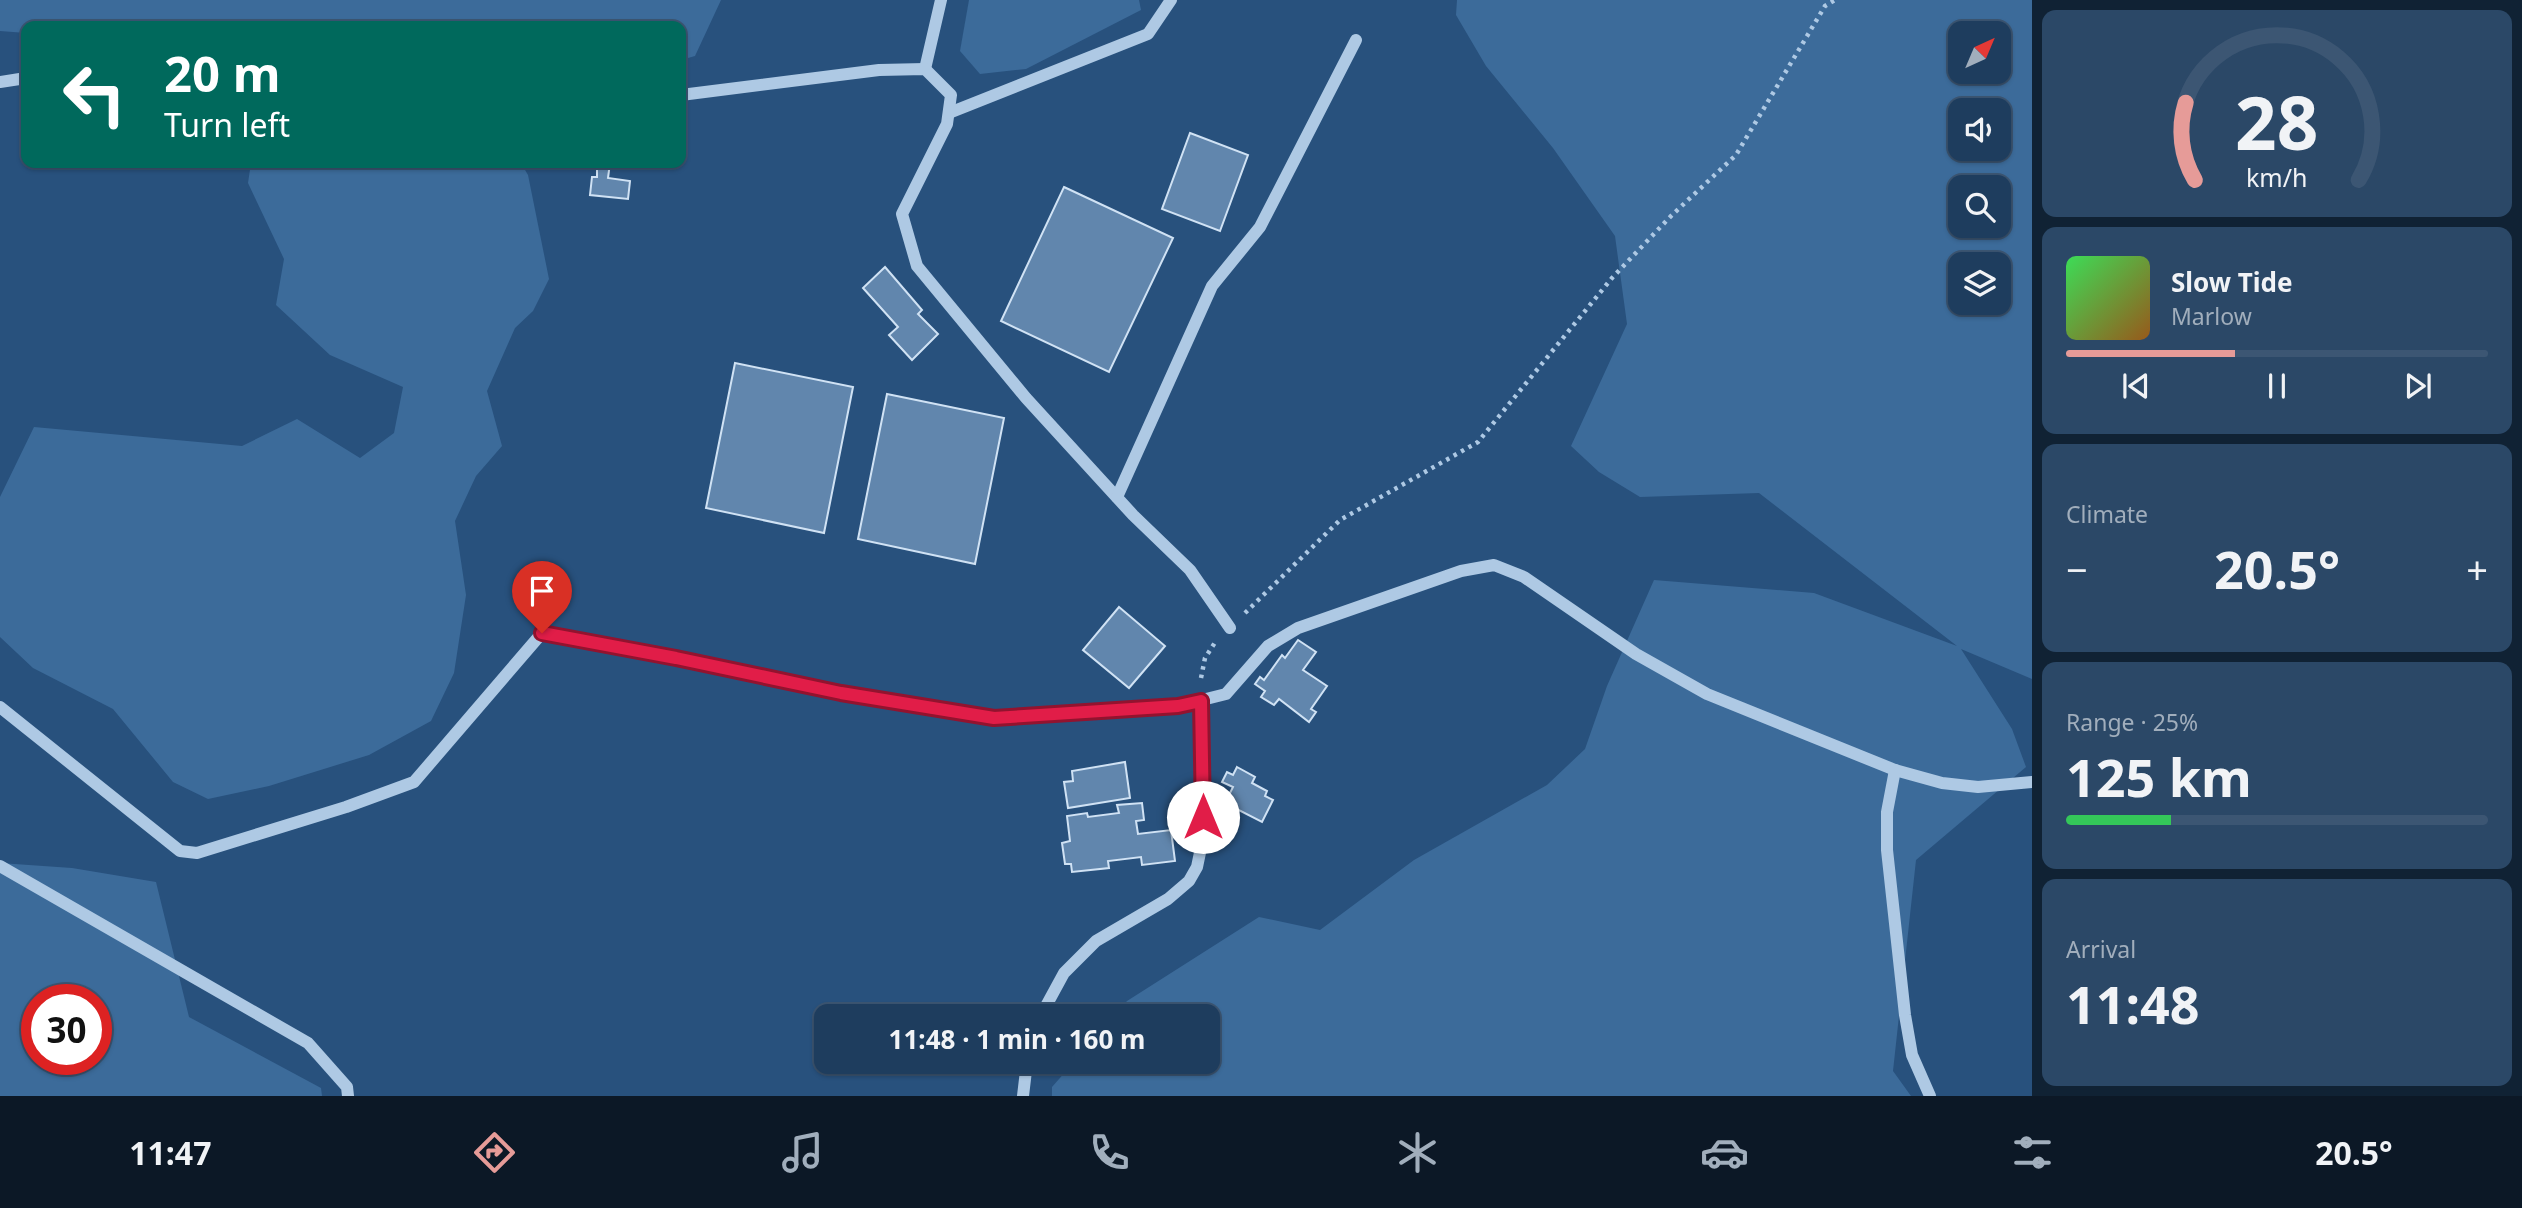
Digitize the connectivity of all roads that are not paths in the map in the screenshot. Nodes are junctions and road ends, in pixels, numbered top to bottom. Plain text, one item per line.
1 (941, 0) edge
2 (1171, 0) edge
3 (1356, 40) dead end
4 (925, 69) junction
5 (21, 79) edge
6 (0, 82) edge
7 (686, 95) edge
8 (948, 113) junction
9 (1117, 498) junction
10 (1230, 628) road end
11 (1201, 701) junction
12 (0, 707) edge
13 (1895, 770) junction
14 (2032, 782) edge
15 (0, 866) edge
16 (1047, 1004) edge
17 (1026, 1074) edge
18 (348, 1096) edge
19 (1023, 1096) edge
20 (1930, 1096) edge

1 - 4 street
2 - 8 street
3 - 9 street
4 - 7 street
4 - 8 street
5 - 6 street
8 - 9 street
9 - 10 street
11 - 12 street
11 - 13 street
11 - 16 street
13 - 14 street
13 - 20 street
15 - 18 street
17 - 19 street

